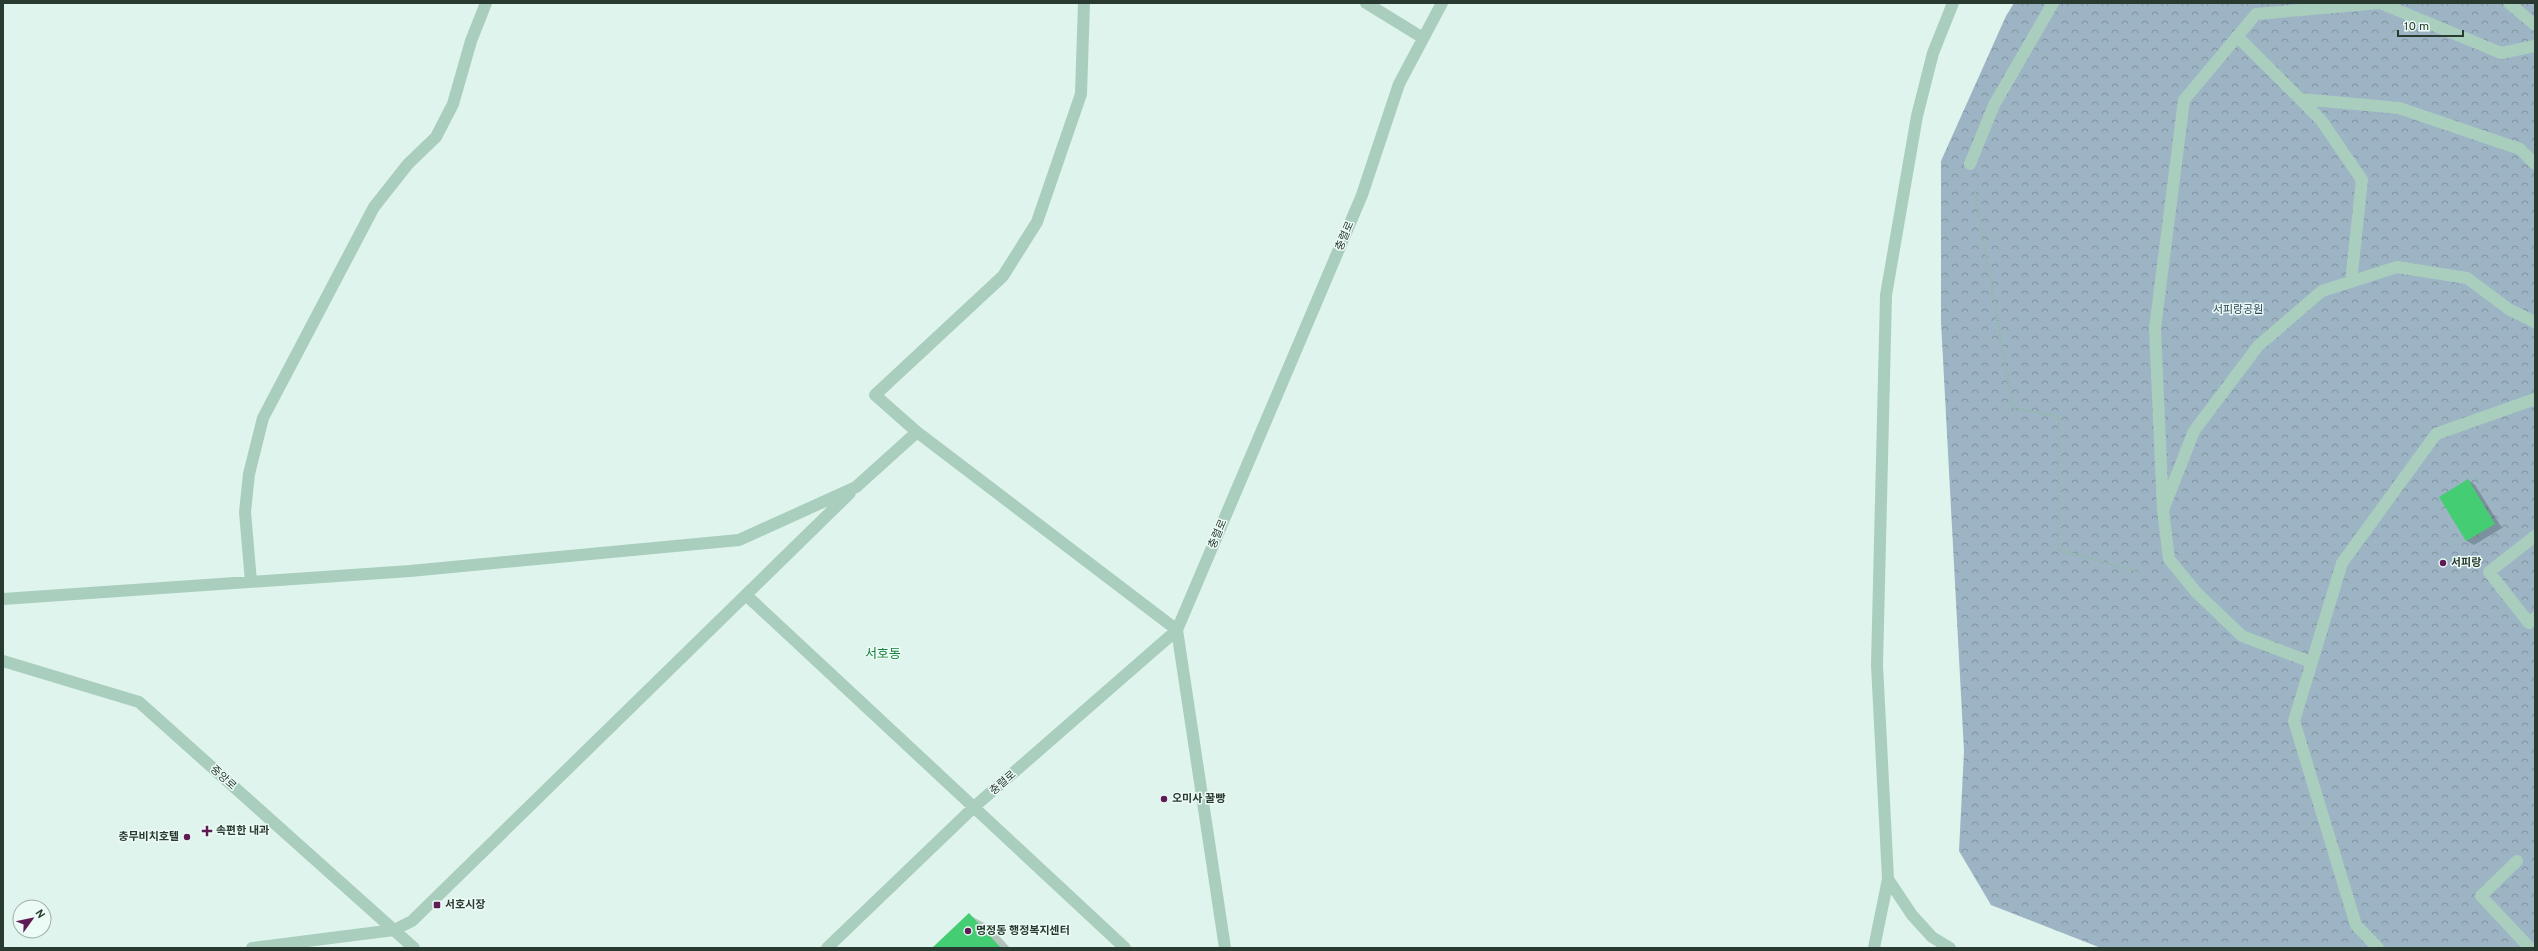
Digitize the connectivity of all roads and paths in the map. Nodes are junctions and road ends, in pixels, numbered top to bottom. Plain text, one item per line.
1 (486, 3) edge
2 (1084, 3) edge
3 (1366, 3) edge
4 (1442, 3) edge
5 (1953, 3) edge
6 (2053, 3) edge
7 (2509, 3) edge
8 (2535, 25) edge
9 (2237, 36) junction
10 (1423, 38) junction
11 (2535, 46) edge
12 (2300, 99) junction
13 (1970, 164) joint
14 (2535, 164) edge
15 (2351, 282) junction
16 (2535, 322) edge
17 (2535, 399) edge
18 (917, 432) junction
19 (856, 487) junction
20 (2163, 510) junction
21 (2535, 536) edge
22 (2169, 559) junction
23 (251, 582) junction
24 (746, 595) junction
25 (3, 600) edge
26 (2535, 618) edge
27 (1177, 630) junction
28 (3, 661) edge
29 (2311, 662) junction
30 (974, 807) junction
31 (2517, 861) dead end
32 (1888, 879) junction
33 (394, 930) junction
34 (252, 948) edge
35 (414, 948) edge
36 (827, 948) edge
37 (1125, 948) edge
38 (1225, 948) edge
39 (1874, 948) edge
40 (1950, 948) edge
41 (2378, 948) edge
42 (2530, 948) edge

1 - 23 street
2 - 18 street
3 - 10 street
4 - 10 street, 충렬로
5 - 32 street
6 - 13 street
7 - 8 street
9 - 11 street
9 - 12 street
9 - 20 street
10 - 27 street, 충렬로
12 - 14 street
12 - 15 street
13 - 22 path
15 - 16 street
15 - 20 street
17 - 29 street
18 - 19 street
18 - 27 street
19 - 23 street
19 - 24 street
20 - 22 street
21 - 26 street
22 - 29 street
23 - 25 street
24 - 30 street
24 - 33 street
27 - 30 street, 충렬로
27 - 38 street
28 - 33 street, 중앙로
29 - 41 street
30 - 36 street, 충렬로
30 - 37 street
31 - 42 street
32 - 39 street
32 - 40 street
33 - 34 street
33 - 35 street, 중앙로

